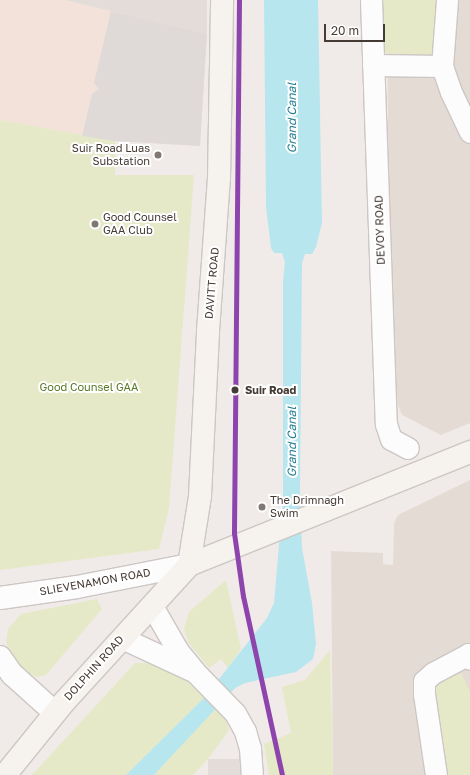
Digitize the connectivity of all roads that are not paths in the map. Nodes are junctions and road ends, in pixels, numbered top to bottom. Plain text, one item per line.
1 (222, 0) edge
2 (372, 0) edge
3 (447, 0) edge
4 (372, 64) junction
5 (442, 66) junction
6 (470, 132) edge
7 (408, 448) dead end
8 (470, 452) edge
9 (189, 565) junction
10 (0, 598) edge
11 (152, 606) junction
12 (122, 638) junction
13 (469, 656) edge
14 (0, 657) edge
15 (197, 674) junction
16 (55, 713) junction
17 (4, 775) edge
18 (252, 775) edge
19 (436, 775) edge

1 - 9 main road, DAVITT ROAD
2 - 4 street, DEVOY ROAD
3 - 5 street
4 - 5 street
4 - 7 street, DEVOY ROAD
5 - 6 street
8 - 9 main road
9 - 10 street, SLIEVENAMON ROAD
9 - 11 main road, DOLPHIN ROAD
11 - 12 main road, DOLPHIN ROAD
11 - 15 street
12 - 15 street
12 - 16 main road, DOLPHIN ROAD
13 - 19 street
14 - 16 street
15 - 18 street
16 - 17 main road, DOLPHIN ROAD

